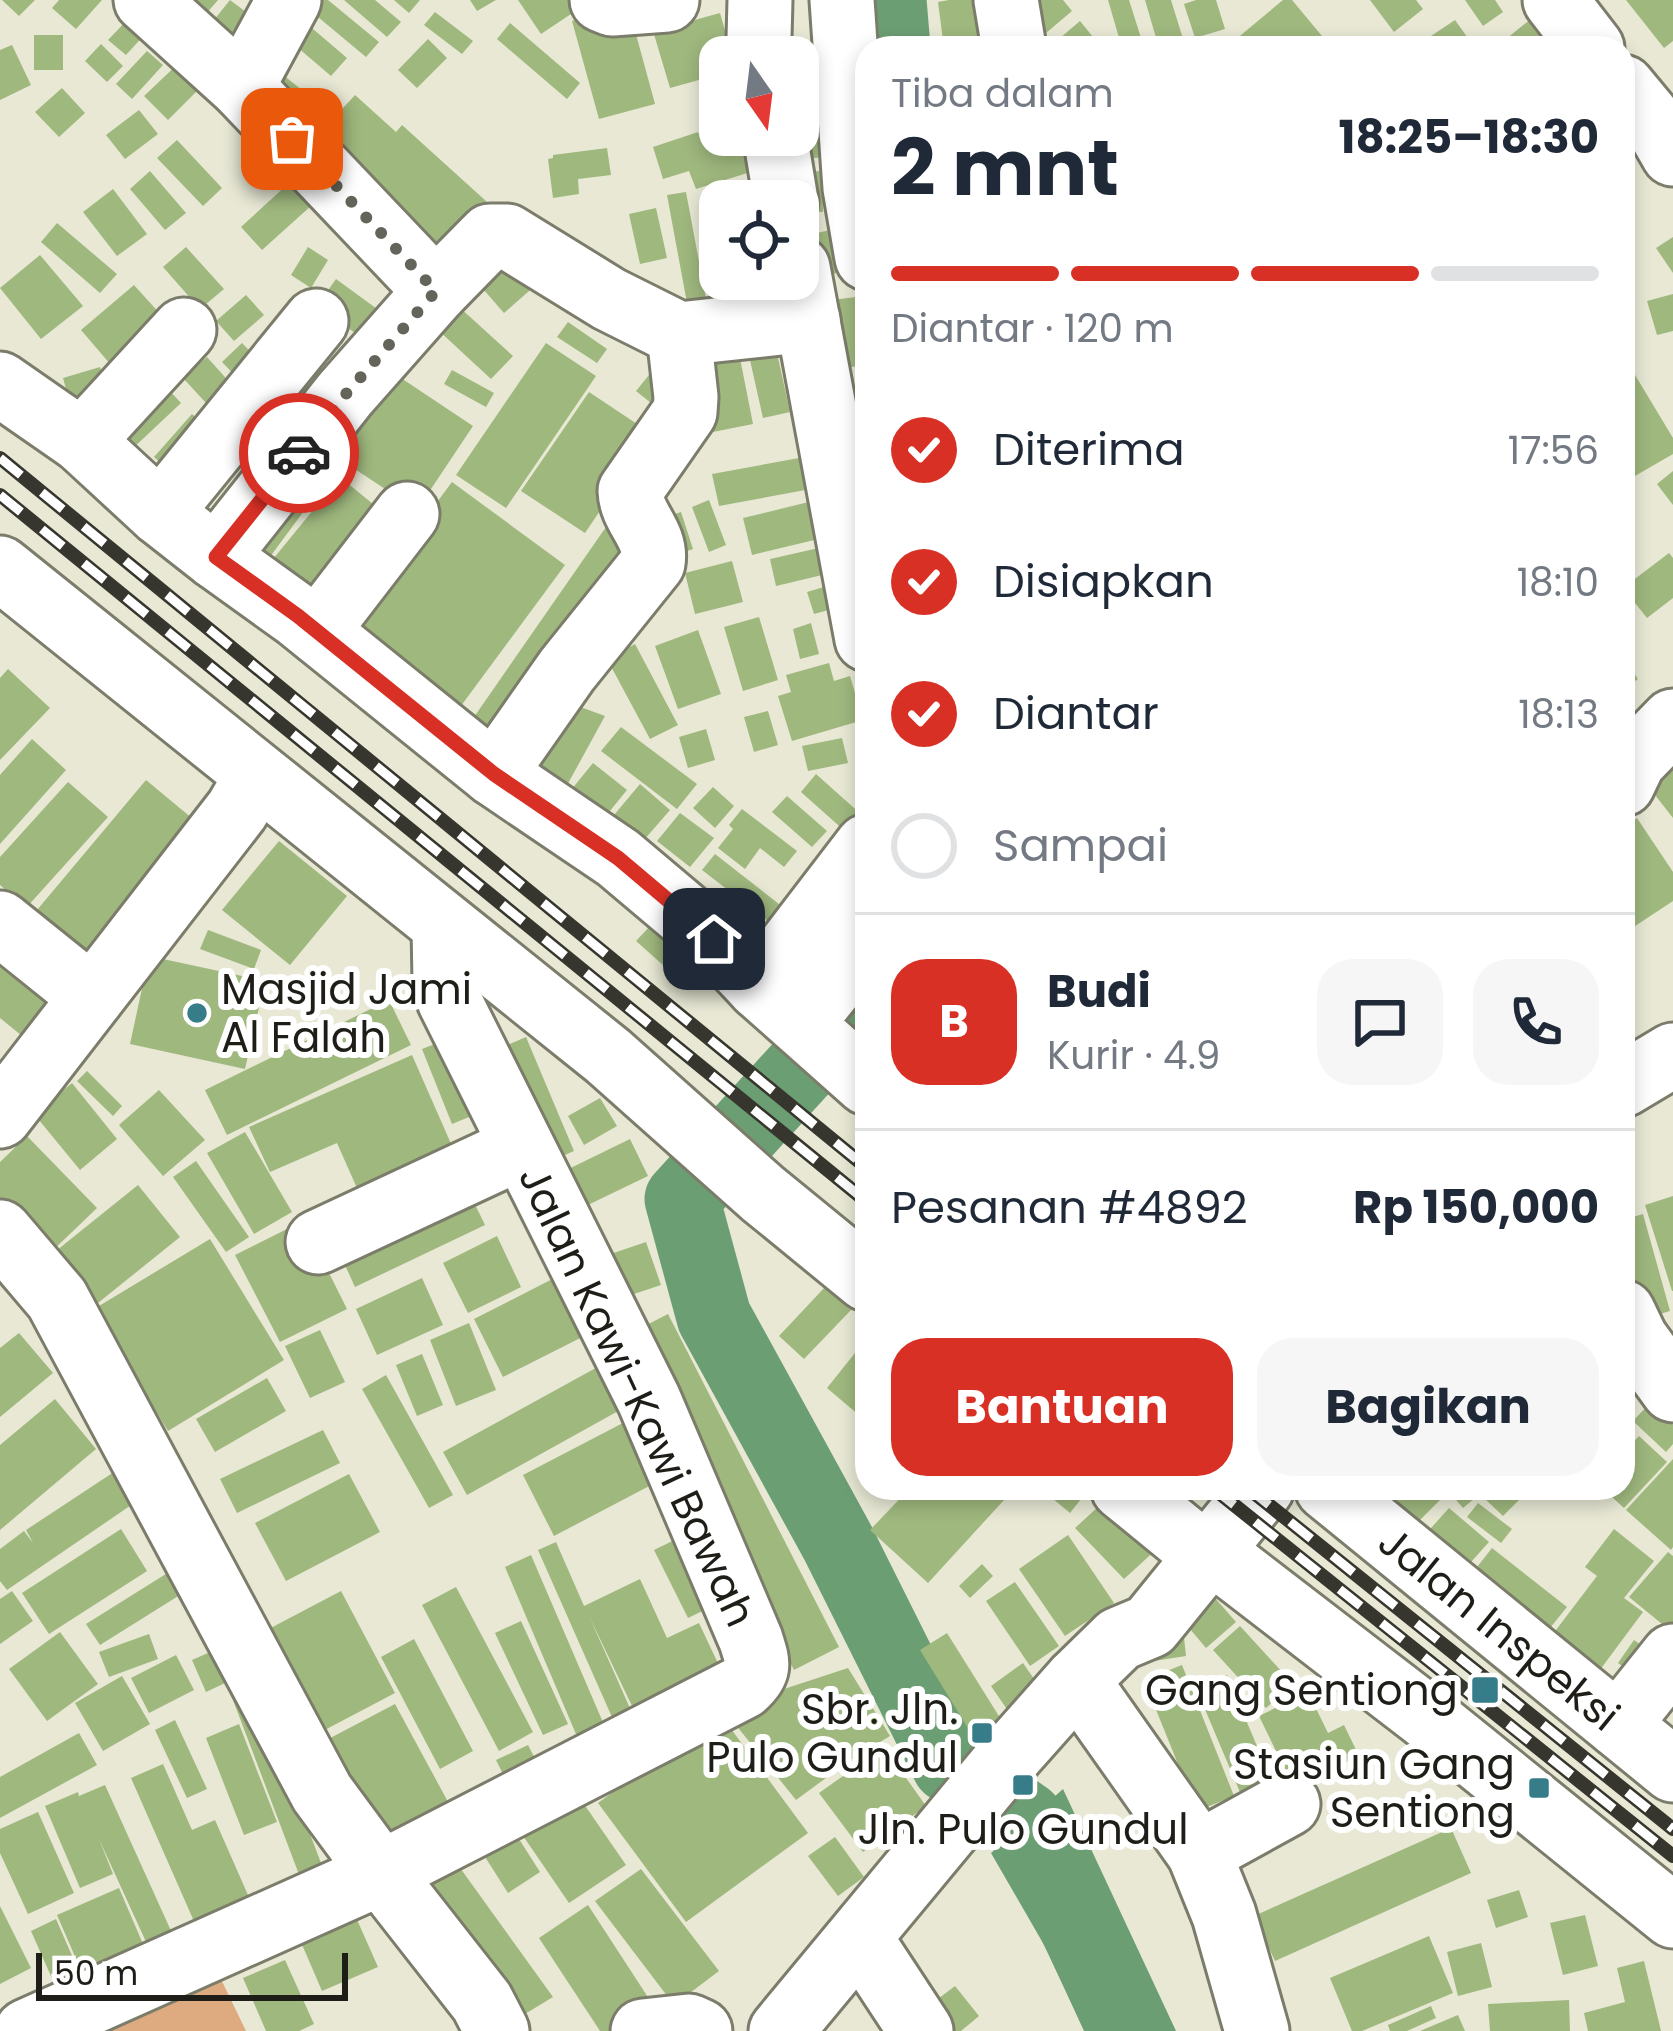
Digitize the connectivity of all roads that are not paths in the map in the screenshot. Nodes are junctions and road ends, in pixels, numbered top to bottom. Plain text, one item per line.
1 (146, 0) edge
2 (289, 0) edge
3 (602, 0) edge
4 (667, 0) edge
5 (760, 0) edge
6 (842, 0) edge
7 (1006, 0) edge
8 (1555, 0) edge
9 (759, 36) edge
10 (1012, 36) edge
11 (1583, 36) edge
12 (242, 86) junction
13 (855, 188) edge
14 (436, 291) junction
15 (785, 300) edge
16 (804, 300) edge
17 (316, 321) dead end
18 (184, 329) dead end
19 (680, 334) junction
20 (0, 384) edge
21 (82, 441) junction
22 (160, 513) junction
23 (407, 514) dead end
24 (216, 557) junction
25 (0, 568) edge
26 (855, 574) edge
27 (317, 632) junction
28 (1673, 721) edge
29 (1635, 760) edge
30 (494, 774) junction
31 (257, 776) junction
32 (855, 894) edge
33 (0, 923) edge
34 (444, 926) junction
35 (855, 966) edge
36 (92, 997) junction
37 (819, 1040) edge
38 (1673, 1055) edge
39 (1635, 1078) edge
40 (0, 1116) edge
41 (522, 1147) junction
42 (0, 1232) edge
43 (318, 1242) dead end
44 (855, 1269) edge
45 (1635, 1337) edge
46 (1673, 1390) edge
47 (1139, 1500) edge
48 (1218, 1500) edge
49 (1248, 1500) edge
50 (1342, 1500) edge
51 (1197, 1544) junction
52 (1673, 1656) edge
53 (1098, 1659) junction
54 (1618, 1725) junction
55 (1673, 1770) edge
56 (1288, 1804) dead end
57 (1199, 1853) junction
58 (381, 1873) junction
59 (1673, 1916) edge
60 (860, 1938) junction
61 (27, 2031) edge
62 (497, 2031) edge
63 (643, 2031) edge
64 (700, 2031) edge
65 (781, 2031) edge
66 (920, 2031) edge
67 (1257, 2031) edge

1 - 12 street
2 - 12 street
3 - 4 street
5 - 9 street
6 - 13 street
7 - 10 street
8 - 11 street
12 - 14 street
14 - 19 street
14 - 24 street
15 - 19 street
16 - 26 street
17 - 22 street
18 - 21 street
19 - 30 street
20 - 21 street
21 - 22 street
22 - 24 street
23 - 27 street
24 - 27 street
25 - 31 street
27 - 30 street
28 - 29 street
30 - 37 street
31 - 34 street
31 - 36 street
32 - 37 street
33 - 36 street
34 - 41 street, Jalan Kawi-Kawi Bawah
34 - 44 street
35 - 37 street
36 - 40 street
38 - 39 street
41 - 43 street
41 - 58 street, Jalan Kawi-Kawi Bawah
42 - 58 street
45 - 46 street
47 - 51 street
48 - 51 street
49 - 51 street
50 - 54 street, Jalan Inspeksi
51 - 53 street
51 - 59 street
52 - 54 street
53 - 57 street
53 - 60 street
54 - 55 street, Jalan Inspeksi
56 - 57 street
57 - 67 street
58 - 61 street, Jalan Kawi-Kawi Bawah
58 - 62 street
60 - 65 street
60 - 66 street
63 - 64 street

